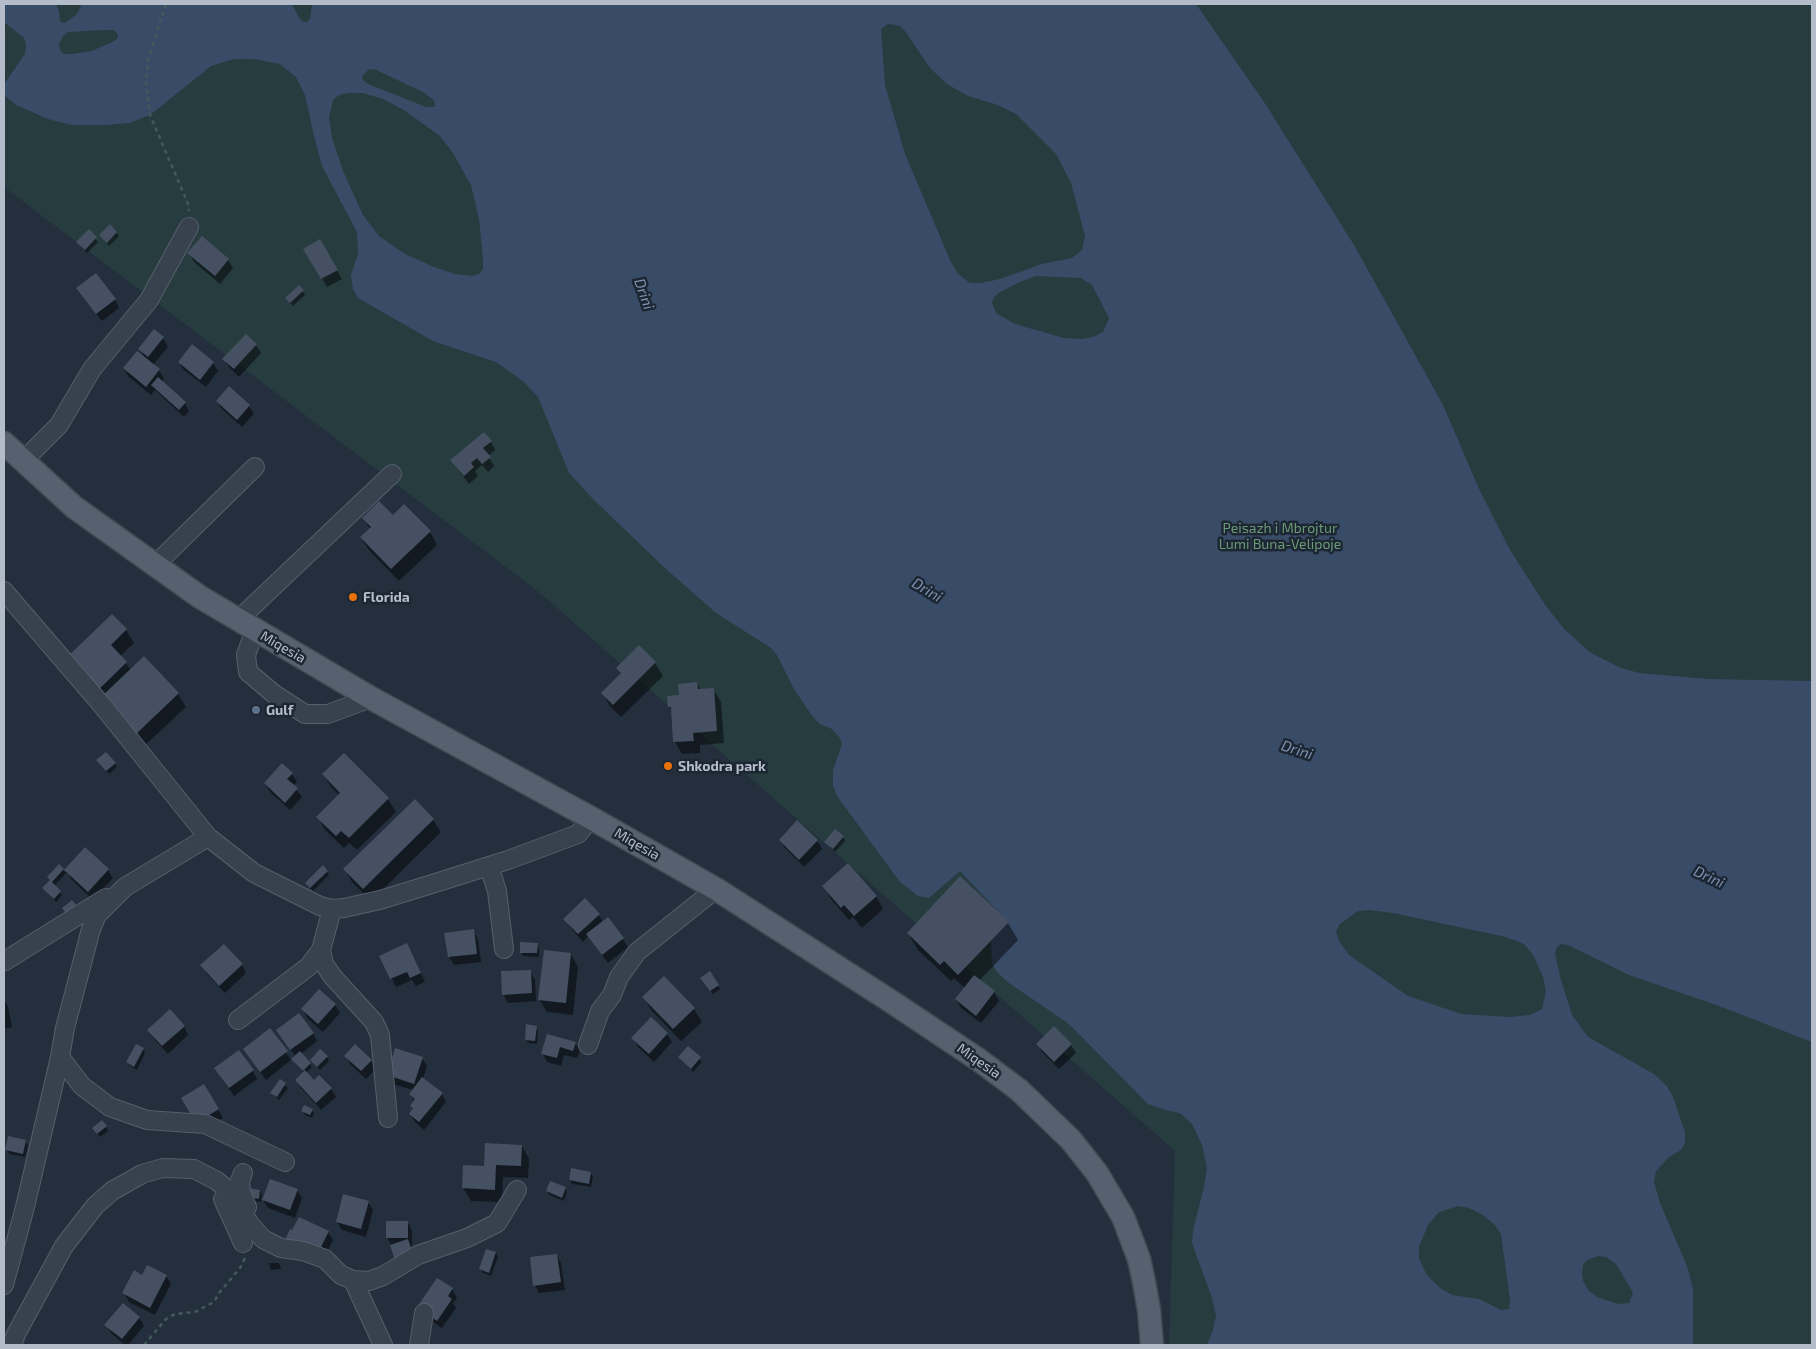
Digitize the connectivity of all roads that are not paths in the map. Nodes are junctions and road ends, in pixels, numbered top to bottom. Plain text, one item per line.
1 (189, 227) road end
2 (4, 443) edge
3 (23, 461) junction
4 (255, 467) dead end
5 (392, 474) dead end
6 (155, 565) junction
7 (4, 591) edge
8 (246, 625) junction
9 (371, 698) junction
10 (591, 818) junction
11 (208, 837) junction
12 (490, 866) junction
13 (126, 887) junction
14 (716, 889) junction
15 (332, 909) junction
16 (504, 949) dead end
17 (321, 950) junction
18 (5, 962) dead end
19 (238, 1020) dead end
20 (588, 1045) dead end
21 (60, 1057) junction
22 (388, 1118) dead end
23 (285, 1162) dead end
24 (244, 1173) dead end
25 (203, 1174) junction
26 (517, 1190) dead end
27 (263, 1239) junction
28 (243, 1243) road end
29 (353, 1280) junction
30 (4, 1285) edge
31 (424, 1313) dead end
32 (12, 1345) edge
33 (383, 1345) edge
34 (419, 1345) edge
35 (1152, 1345) edge

1 - 3 street
2 - 3 main road, Miqesia
3 - 6 main road, Miqesia
4 - 6 street
5 - 8 street
6 - 8 main road, Miqesia
7 - 11 street
8 - 9 main road, Miqesia
8 - 9 street
9 - 10 main road, Miqesia
10 - 12 street
10 - 14 main road, Miqesia
11 - 13 street
11 - 15 street
12 - 15 street
12 - 16 street
13 - 18 street
13 - 21 street
14 - 20 street
14 - 35 main road, Miqesia
15 - 17 street
17 - 19 street
17 - 22 street
21 - 23 street
21 - 30 street
24 - 27 street
25 - 27 street
25 - 28 street
25 - 32 street
26 - 29 street
27 - 29 street
29 - 33 street
31 - 34 street

